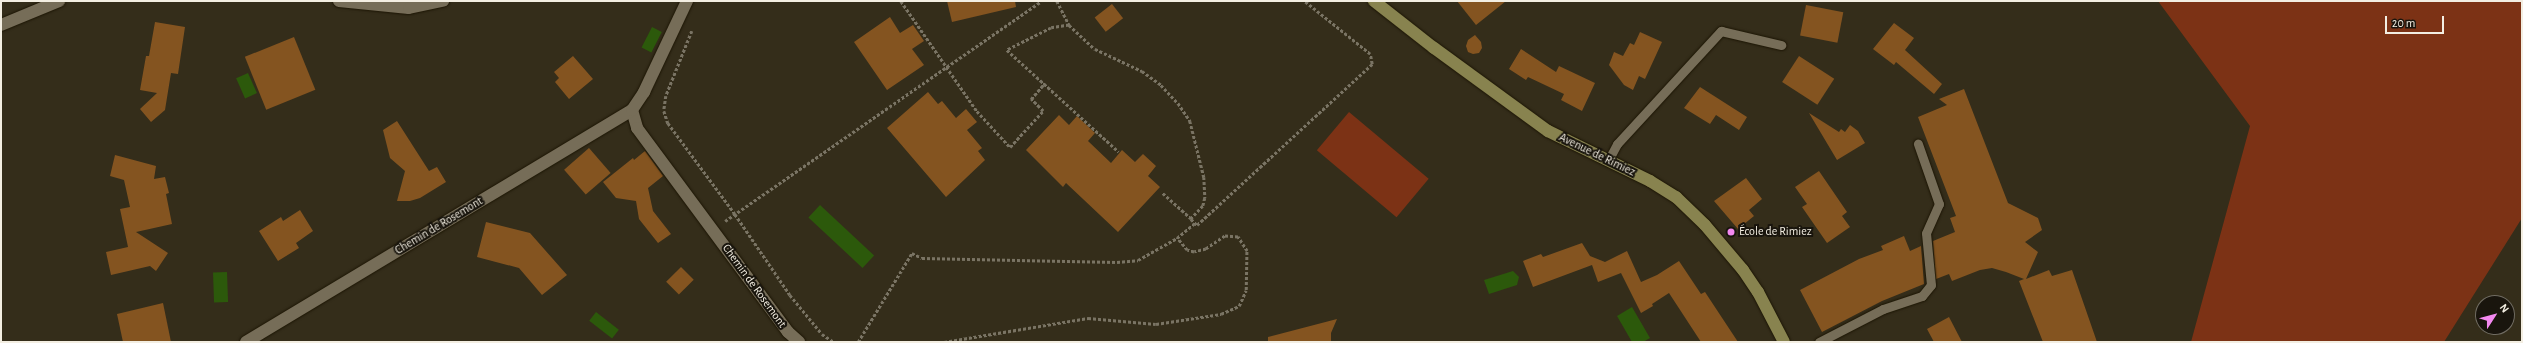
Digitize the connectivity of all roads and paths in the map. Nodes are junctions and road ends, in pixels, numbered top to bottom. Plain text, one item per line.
1 (59, 1) edge
2 (338, 1) edge
3 (443, 1) edge
4 (687, 1) edge
5 (901, 1) edge
6 (1041, 1) edge
7 (1057, 1) edge
8 (1304, 1) edge
9 (1374, 1) edge
10 (1, 25) edge
11 (1069, 25) junction
12 (693, 30) dead end
13 (1781, 45) dead end
14 (946, 66) junction
15 (1045, 83) junction
16 (632, 110) junction
17 (1918, 144) dead end
18 (1119, 152) dead end
19 (1609, 159) junction
20 (1161, 192) dead end
21 (735, 214) junction
22 (1191, 219) junction
23 (1195, 223) junction
24 (1176, 238) junction
25 (246, 342) edge
26 (799, 342) edge
27 (834, 342) edge
28 (858, 342) edge
29 (944, 342) edge
30 (1784, 342) edge
31 (1819, 342) edge

1 - 10 street
2 - 3 street
4 - 16 street, Chemin de Rosemont
5 - 14 path
6 - 14 path
7 - 11 path
8 - 23 path
9 - 19 street, Avenue de Rimiez
11 - 15 path
11 - 22 path
12 - 21 path
13 - 19 lane
14 - 15 path
14 - 21 path
15 - 18 path
16 - 25 street, Chemin de Rosemont
16 - 26 street, Chemin de Rosemont
17 - 31 lane
19 - 30 street, Avenue de Rimiez
20 - 22 path
21 - 27 path
22 - 23 path
23 - 24 path
24 - 28 path
24 - 29 path

